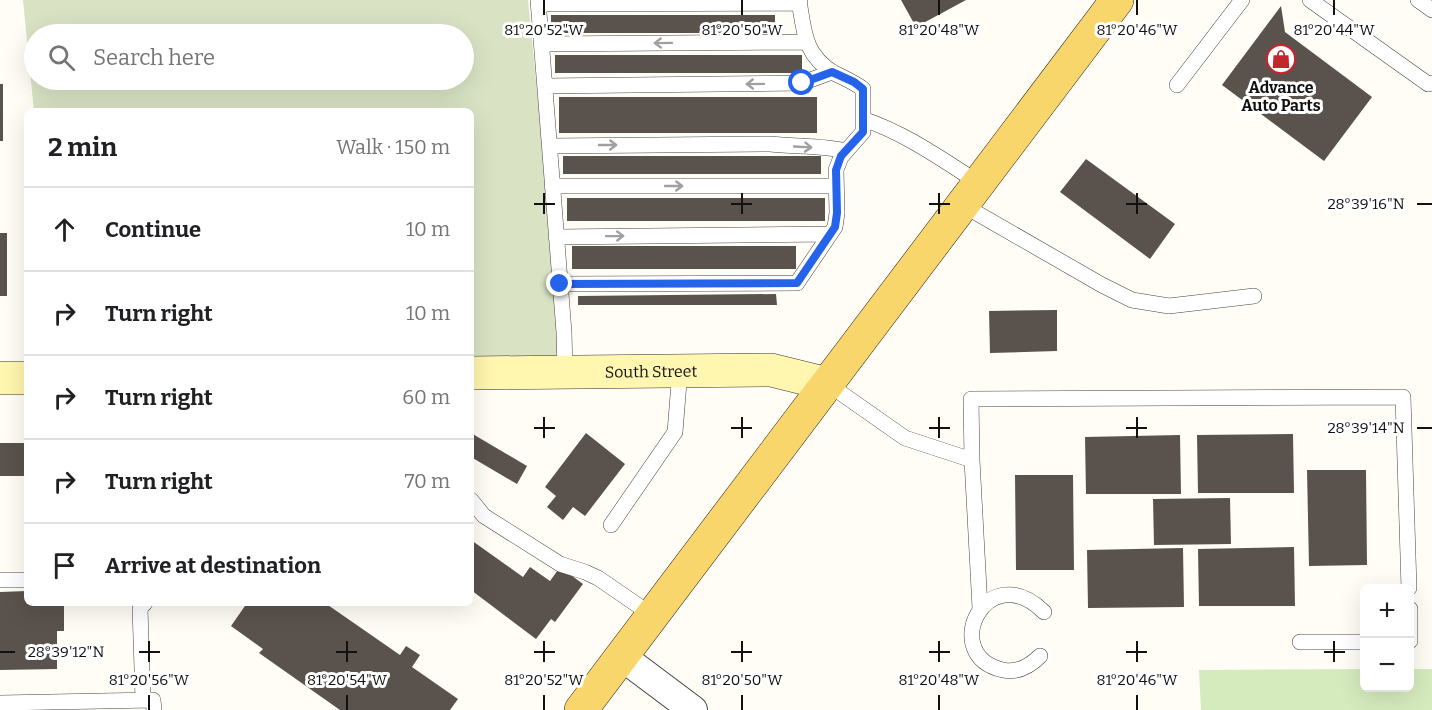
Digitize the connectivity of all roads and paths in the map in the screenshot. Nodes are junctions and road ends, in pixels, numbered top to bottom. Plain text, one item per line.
1 (1117, 0) edge
2 (1242, 0) edge
3 (1311, 0) edge
4 (1418, 0) edge
5 (800, 1) edge
6 (538, 2) edge
7 (1432, 10) edge
8 (806, 42) junction
9 (542, 44) junction
10 (832, 72) junction
11 (1432, 83) edge
12 (1177, 85) dead end
13 (545, 86) junction
14 (863, 119) junction
15 (550, 146) junction
16 (846, 151) junction
17 (552, 186) junction
18 (836, 186) junction
19 (970, 194) junction
20 (829, 234) junction
21 (556, 237) junction
22 (560, 284) junction
23 (1254, 296) dead end
24 (680, 370) junction
25 (565, 372) junction
26 (474, 373) edge
27 (0, 378) edge
28 (24, 378) edge
29 (828, 384) junction
30 (972, 460) junction
31 (474, 504) edge
32 (611, 525) dead end
33 (0, 580) edge
34 (24, 580) edge
35 (1409, 584) edge
36 (142, 606) edge
37 (980, 608) junction
38 (1044, 612) dead end
39 (652, 615) junction
40 (1300, 642) dead end
41 (1360, 642) edge
42 (621, 656) junction
43 (1040, 656) dead end
44 (0, 703) edge
45 (148, 705) edge
46 (581, 710) edge
47 (693, 710) edge

1 - 19 main road
2 - 12 lane
3 - 11 lane
4 - 7 lane
5 - 6 lane
5 - 8 lane
6 - 9 lane
8 -> 9 lane
8 - 10 lane
9 - 13 lane
10 -> 13 lane
10 - 14 lane
13 - 15 lane
14 - 16 lane
14 - 19 lane
15 -> 16 lane
15 - 17 lane
16 - 18 lane
17 -> 18 lane
17 - 21 lane
18 - 20 lane
19 - 23 lane
19 - 29 main road
21 -> 20 lane
20 - 22 lane
21 - 22 lane
22 - 25 lane
24 - 25 street, South Street
24 - 29 street, South Street
24 - 32 lane
25 - 26 street, South Street
27 - 28 street
29 - 30 lane
29 - 39 main road
30 - 35 lane
30 - 37 lane
31 - 39 lane
33 - 34 lane
36 - 45 lane
37 - 38 lane
37 - 43 lane
39 - 42 main road
40 - 41 lane
42 - 46 main road
42 - 47 street
44 - 45 lane

